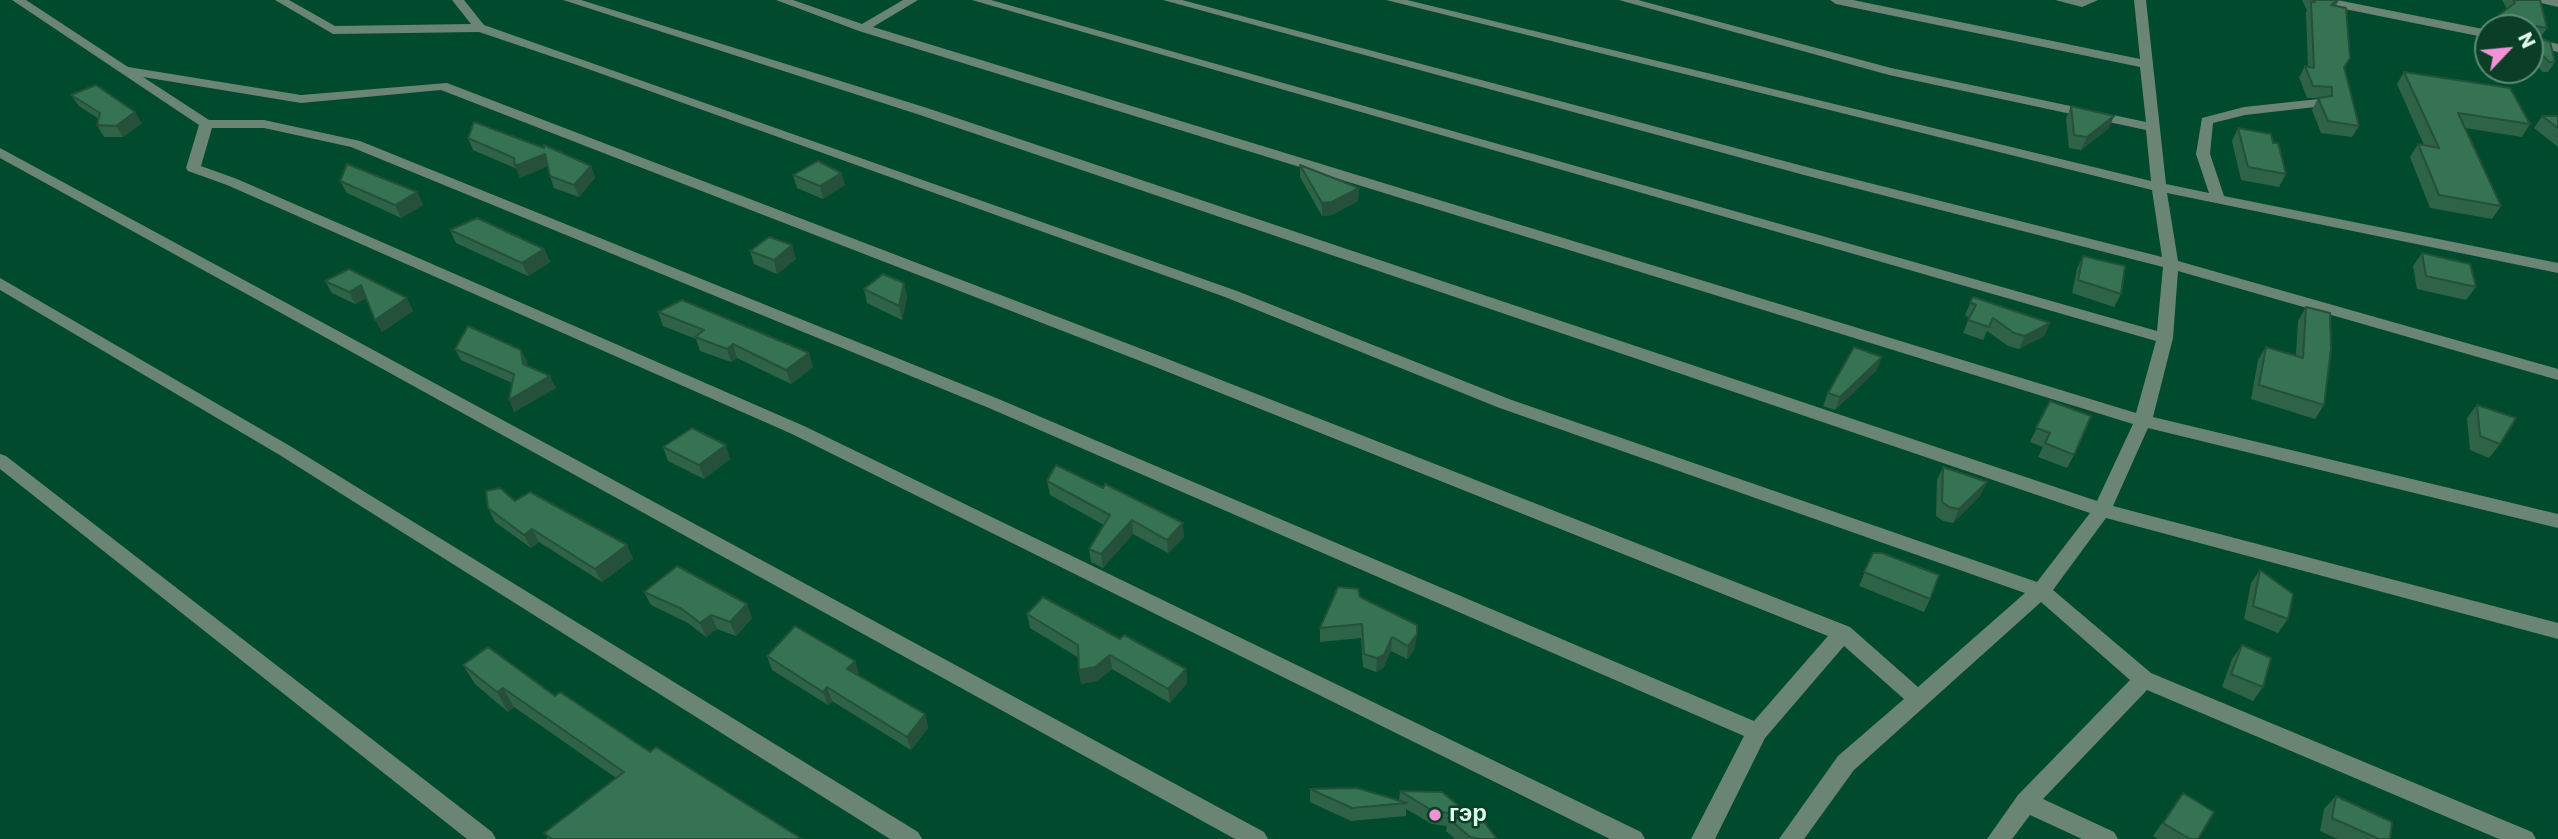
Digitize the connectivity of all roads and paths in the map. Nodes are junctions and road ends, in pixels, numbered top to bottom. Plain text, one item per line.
1 (18, 0) edge
2 (281, 0) edge
3 (458, 0) edge
4 (569, 0) edge
5 (782, 0) edge
6 (912, 0) edge
7 (978, 0) edge
8 (1169, 0) edge
9 (1392, 0) edge
10 (1625, 0) edge
11 (1836, 0) edge
12 (2060, 0) edge
13 (2092, 0) edge
14 (2140, 0) edge
15 (2320, 0) edge
16 (2542, 0) edge
17 (2558, 3) edge
18 (480, 28) junction
19 (863, 28) junction
20 (2474, 31) edge
21 (2145, 64) junction
22 (125, 70) junction
23 (2319, 103) edge
24 (206, 124) junction
25 (2155, 128) junction
26 (0, 152) edge
27 (2159, 187) junction
28 (2218, 199) junction
29 (2171, 264) junction
30 (2558, 268) edge
31 (0, 283) edge
32 (2165, 338) junction
33 (2558, 375) edge
34 (2143, 421) junction
35 (0, 460) edge
36 (2102, 510) junction
37 (2558, 521) edge
38 (2041, 591) junction
39 (2558, 631) edge
40 (1843, 634) junction
41 (2144, 679) junction
42 (1919, 699) junction
43 (1756, 732) junction
44 (2026, 802) junction
45 (484, 839) edge
46 (910, 839) edge
47 (1256, 839) edge
48 (1633, 839) edge
49 (1703, 839) edge
50 (1791, 839) edge
51 (1999, 839) edge
52 (2106, 839) edge
53 (2524, 839) edge

1 - 22 street
2 - 18 street
3 - 18 street
4 - 36 street
5 - 19 street
6 - 19 street
7 - 32 street
8 - 29 street
9 - 27 street
10 - 25 street
11 - 21 street
12 - 13 street
14 - 21 street
15 - 20 street
16 - 17 street
18 - 38 street
19 - 34 street
21 - 25 street
22 - 24 street
22 - 40 street
23 - 28 street
24 - 43 street
24 - 48 street
25 - 27 street
26 - 47 street
27 - 28 street
27 - 29 street
28 - 30 street
29 - 32 street
29 - 33 street
31 - 46 street
32 - 34 street
34 - 36 street
34 - 37 street
35 - 45 street
36 - 38 street
36 - 39 street
38 - 41 street
38 - 42 street
40 - 42 street
40 - 43 street
41 - 44 street
41 - 53 street
42 - 50 street
43 - 49 street
44 - 51 street
44 - 52 street

